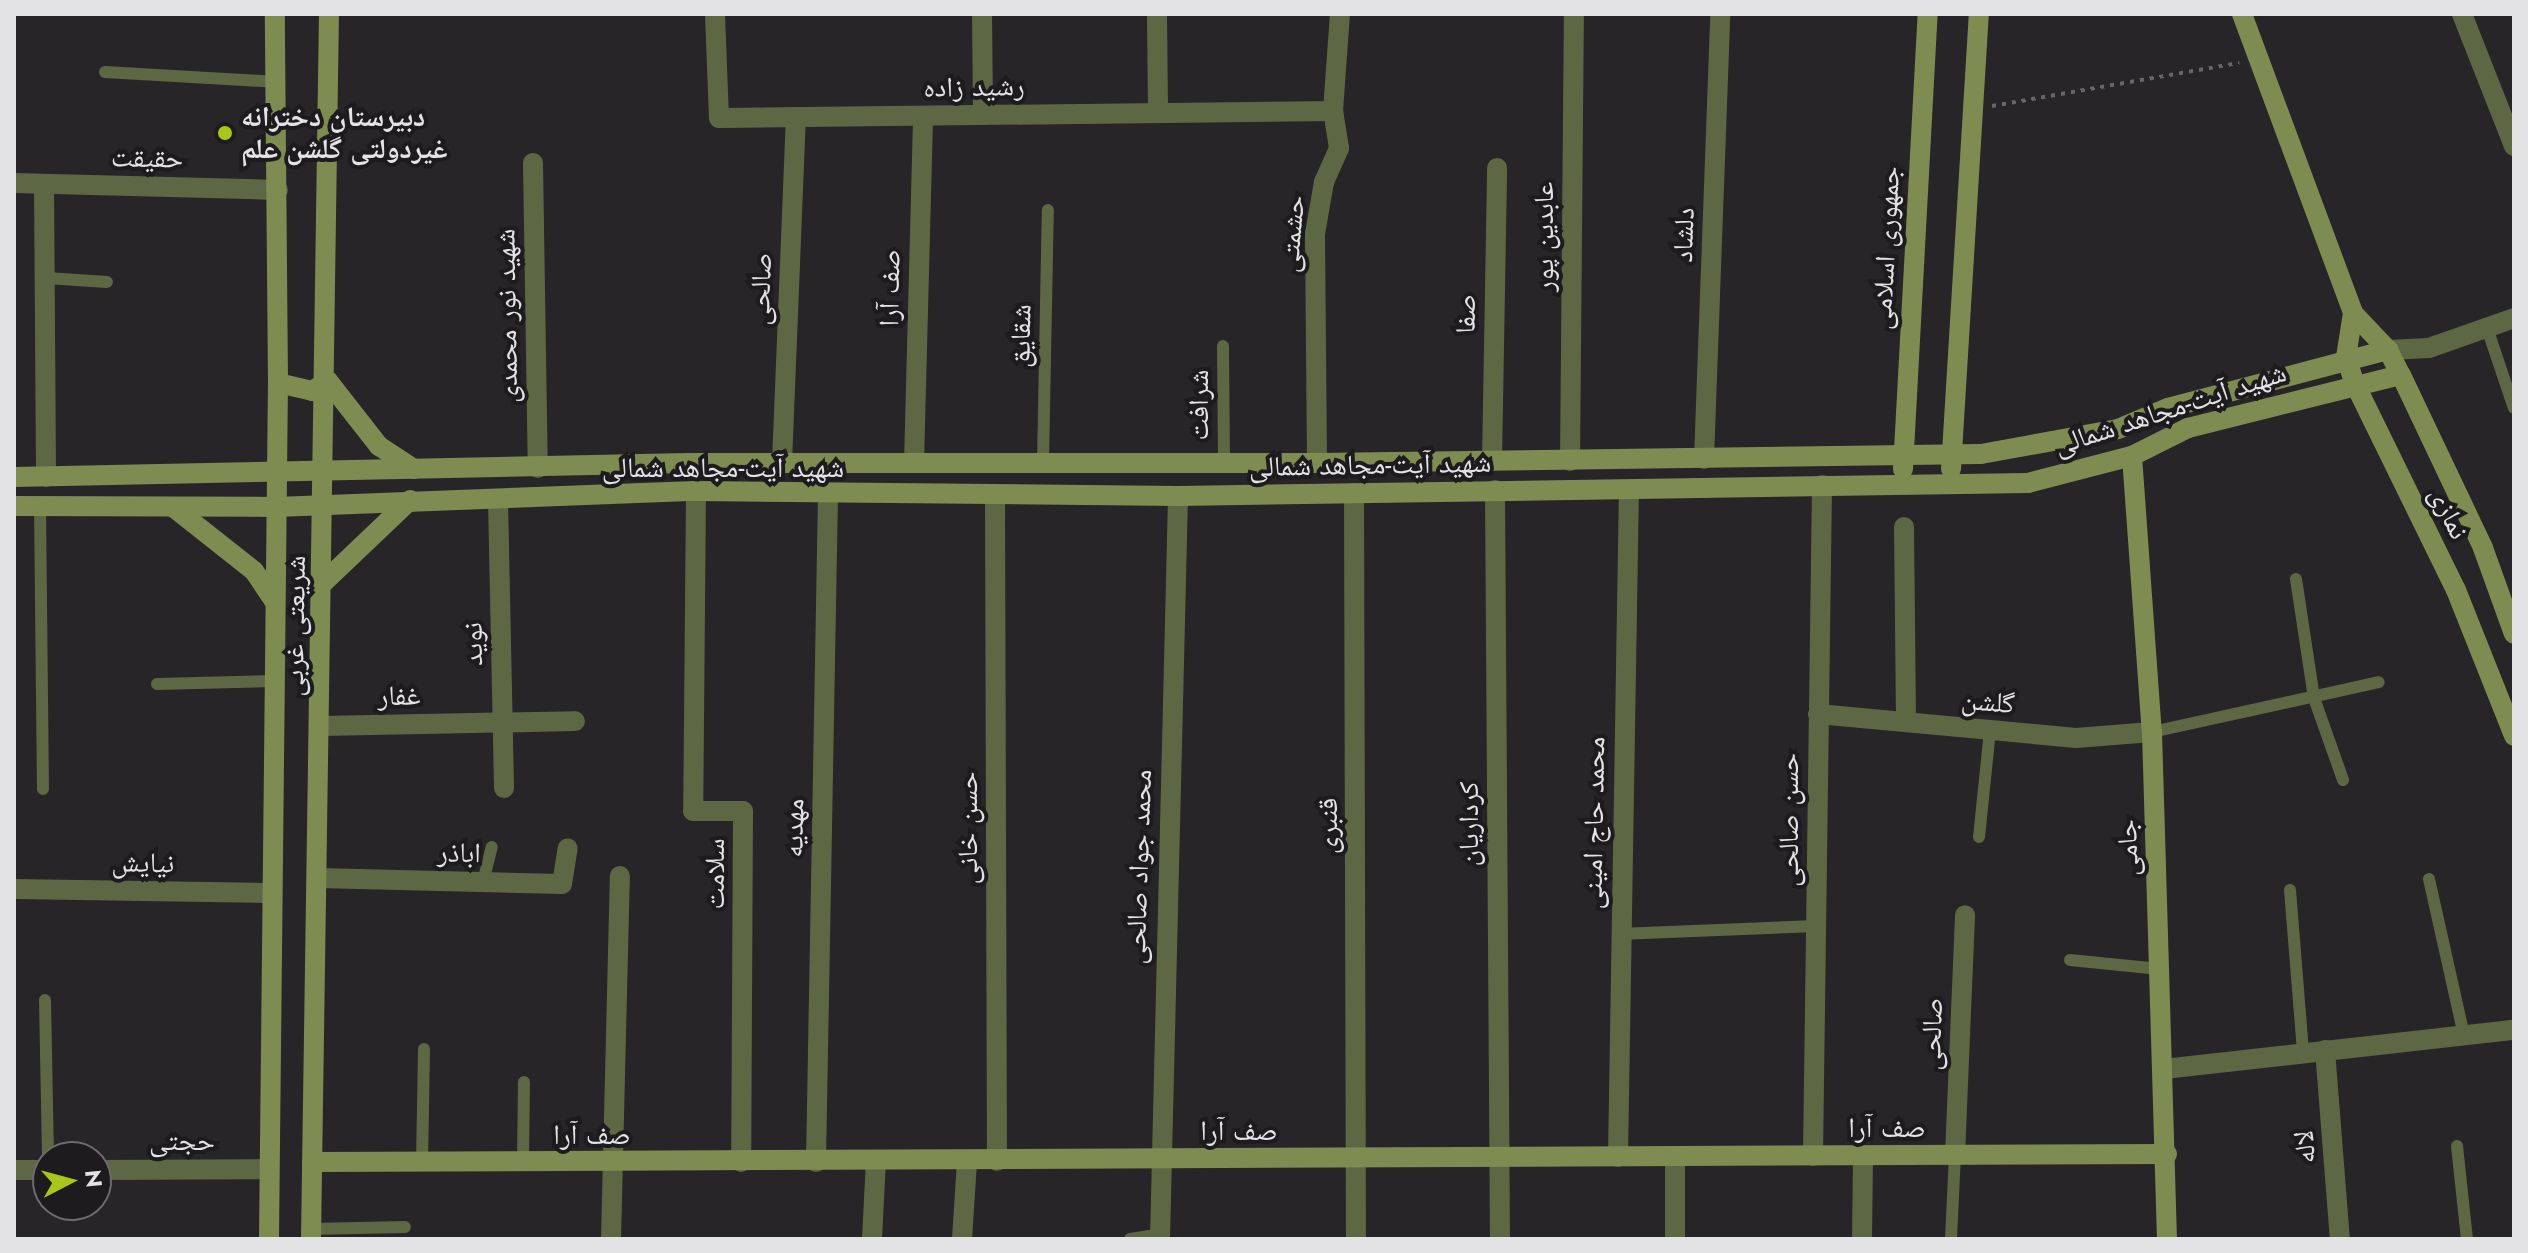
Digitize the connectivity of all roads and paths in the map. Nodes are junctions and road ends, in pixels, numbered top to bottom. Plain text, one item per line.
1 (275, 14) edge
2 (329, 14) edge
3 (715, 14) edge
4 (982, 14) edge
5 (1157, 14) edge
6 (1340, 14) edge
7 (1574, 14) edge
8 (1720, 14) edge
9 (1928, 14) edge
10 (1979, 14) edge
11 (2242, 14) edge
12 (2462, 14) edge
13 (2261, 59) junction
14 (105, 72) dead end
15 (279, 82) junction
16 (1973, 110) junction
17 (1333, 111) junction
18 (1158, 113) junction
19 (983, 115) junction
20 (923, 116) junction
21 (796, 117) junction
22 (2514, 146) edge
23 (533, 163) dead end
24 (1497, 168) dead end
25 (14, 183) edge
26 (44, 184) junction
27 (278, 190) junction
28 (1048, 210) dead end
29 (47, 278) junction
30 (107, 282) dead end
31 (2353, 313) junction
32 (2514, 318) edge
33 (2487, 328) junction
34 (1223, 346) dead end
35 (2429, 348) junction
36 (2388, 350) junction
37 (2346, 357) junction
38 (2401, 375) junction
39 (328, 381) junction
40 (278, 383) junction
41 (2355, 384) junction
42 (2514, 408) edge
43 (1950, 455) junction
44 (2132, 456) junction
45 (1902, 457) junction
46 (1704, 459) junction
47 (1492, 461) junction
48 (1570, 461) junction
49 (1043, 462) junction
50 (782, 463) junction
51 (914, 463) junction
52 (1224, 463) junction
53 (1317, 463) junction
54 (538, 468) junction
55 (415, 469) junction
56 (451, 469) junction
57 (322, 470) junction
58 (276, 472) junction
59 (14, 477) edge
60 (46, 477) junction
61 (1822, 485) junction
62 (1904, 485) junction
63 (1951, 485) junction
64 (1495, 490) junction
65 (1629, 490) junction
66 (696, 491) junction
67 (1354, 493) junction
68 (828, 495) junction
69 (995, 496) junction
70 (1178, 496) junction
71 (410, 500) junction
72 (454, 500) junction
73 (498, 500) junction
74 (324, 504) junction
75 (14, 506) edge
76 (40, 506) junction
77 (173, 507) junction
78 (276, 507) junction
79 (1904, 527) dead end
80 (2296, 579) dead end
81 (324, 582) junction
82 (275, 602) junction
83 (2514, 634) edge
84 (274, 681) junction
85 (2379, 682) dead end
86 (157, 684) dead end
87 (2314, 698) junction
88 (1818, 714) junction
89 (575, 721) dead end
90 (502, 722) junction
91 (1906, 722) junction
92 (321, 726) junction
93 (1990, 730) junction
94 (2152, 732) junction
95 (2514, 736) edge
96 (2343, 780) dead end
97 (504, 788) dead end
98 (43, 789) dead end
99 (1979, 837) dead end
100 (492, 847) dead end
101 (568, 848) dead end
102 (620, 876) dead end
103 (318, 878) junction
104 (2429, 879) dead end
105 (483, 882) junction
106 (14, 889) edge
107 (2290, 890) dead end
108 (272, 893) junction
109 (1965, 915) dead end
110 (1816, 926) junction
111 (1619, 934) junction
112 (2070, 960) dead end
113 (2160, 969) junction
114 (45, 1000) dead end
115 (2514, 1030) edge
116 (2464, 1035) junction
117 (424, 1049) dead end
118 (2325, 1050) junction
119 (2303, 1053) junction
120 (2164, 1069) junction
121 (524, 1082) dead end
122 (48, 1141) edge
123 (2457, 1146) dead end
124 (2167, 1154) junction
125 (1955, 1155) junction
126 (1813, 1156) junction
127 (1863, 1156) junction
128 (1618, 1157) junction
129 (1675, 1157) junction
130 (1500, 1158) junction
131 (1358, 1159) junction
132 (1159, 1160) junction
133 (876, 1161) junction
134 (967, 1161) junction
135 (997, 1161) junction
136 (312, 1162) junction
137 (523, 1162) junction
138 (741, 1162) junction
139 (816, 1162) junction
140 (613, 1163) junction
141 (422, 1164) junction
142 (269, 1169) junction
143 (112, 1170) edge
144 (405, 1227) dead end
145 (311, 1234) edge
146 (1160, 1237) edge
147 (269, 1239) edge
148 (611, 1239) edge
149 (872, 1239) edge
150 (962, 1239) edge
151 (1130, 1239) edge
152 (1356, 1239) edge
153 (1500, 1239) edge
154 (1675, 1239) edge
155 (1862, 1239) edge
156 (1951, 1239) edge
157 (2167, 1239) edge
158 (2340, 1239) edge
159 (2467, 1239) edge

1 - 15 main road, شریعتی غربی
2 - 39 main road, شریعتی غربی
3 - 21 street, رشید زاده
4 - 19 street
5 - 18 street
6 - 17 street, حشمتی
7 - 48 street, عابدین پور
8 - 46 street, دلشاد
9 - 45 main road, جمهوری اسلامی
10 - 16 main road
11 - 13 main road, نمازی
12 - 22 street
13 - 16 path
13 - 31 main road, نمازی
14 - 15 lane
15 - 27 main road, شریعتی غربی
16 - 43 main road
17 - 18 street, رشید زاده
17 - 53 street, حشمتی
18 - 19 street, رشید زاده
19 - 20 street, رشید زاده
20 - 21 street, رشید زاده
20 - 51 street, صف آرا
21 - 50 street, صالحی
23 - 54 street, شهید نور محمدی
24 - 47 street, صفا
25 - 26 street, حقیقت
26 - 27 street, حقیقت
26 - 29 street
27 - 40 main road, شریعتی غربی
28 - 49 lane, شقایق
29 - 30 lane
29 - 60 street
31 - 36 main road, نمازی
31 - 37 main road, نمازی
32 - 33 street
33 - 35 street
33 - 42 lane
34 - 52 lane, شرافت
35 - 36 street
35 - 38 street
36 - 37 main road, شهید آیت-مجاهد شمالی
36 - 38 main road, نمازی
37 - 41 main road, نمازی
37 - 43 main road, شهید آیت-مجاهد شمالی
38 - 41 main road, شهید آیت-مجاهد شمالی
38 - 83 main road, نمازی
39 - 40 main road
39 - 55 main road
39 - 57 main road, شریعتی غربی
40 - 58 main road, شریعتی غربی
41 - 44 main road, شهید آیت-مجاهد شمالی
41 - 95 main road, نمازی
43 - 45 main road, شهید آیت-مجاهد شمالی
43 - 63 main road
44 - 63 main road, شهید آیت-مجاهد شمالی
44 - 94 main road, جامی
45 - 46 main road, شهید آیت-مجاهد شمالی
45 - 62 main road, جمهوری اسلامی
46 - 48 main road, شهید آیت-مجاهد شمالی
47 - 48 main road, شهید آیت-مجاهد شمالی
47 - 53 main road, شهید آیت-مجاهد شمالی
49 - 51 main road, شهید آیت-مجاهد شمالی
49 - 52 main road, شهید آیت-مجاهد شمالی
50 - 51 main road, شهید آیت-مجاهد شمالی
50 - 54 main road, شهید آیت-مجاهد شمالی
52 - 53 main road, شهید آیت-مجاهد شمالی
54 - 56 main road, شهید آیت-مجاهد شمالی
55 - 56 main road, شهید آیت-مجاهد شمالی
55 - 57 main road, شهید آیت-مجاهد شمالی
56 - 72 main road
57 - 58 main road, شهید آیت-مجاهد شمالی
57 - 74 main road, شریعتی غربی
58 - 60 main road, شهید آیت-مجاهد شمالی
58 - 78 main road, شریعتی غربی
59 - 60 main road, شهید آیت-مجاهد شمالی
61 - 62 main road, شهید آیت-مجاهد شمالی
61 - 65 main road, شهید آیت-مجاهد شمالی
61 - 88 street, حسن صالحی
62 - 63 main road, شهید آیت-مجاهد شمالی
64 - 65 main road, شهید آیت-مجاهد شمالی
64 - 67 main road, شهید آیت-مجاهد شمالی
64 - 130 street, کرداریان
65 - 111 street, محمد حاج امینی
66 - 68 main road, شهید آیت-مجاهد شمالی
66 - 73 main road, شهید آیت-مجاهد شمالی
66 - 138 street, سلامت
67 - 70 main road, شهید آیت-مجاهد شمالی
67 - 131 street, قنبری
68 - 69 main road, شهید آیت-مجاهد شمالی
68 - 139 street, مهدیه
69 - 70 main road, شهید آیت-مجاهد شمالی
69 - 135 street, حسن خانی
70 - 132 street, محمد جواد صالحی
71 - 72 main road, شهید آیت-مجاهد شمالی
71 - 74 main road, شهید آیت-مجاهد شمالی
71 - 81 main road
72 - 73 main road, شهید آیت-مجاهد شمالی
73 - 90 street, نوید
74 - 78 main road, شهید آیت-مجاهد شمالی
74 - 81 main road, شریعتی غربی
75 - 76 main road, شهید آیت-مجاهد شمالی
76 - 77 main road, شهید آیت-مجاهد شمالی
76 - 98 lane
77 - 78 main road, شهید آیت-مجاهد شمالی
77 - 82 main road
78 - 82 main road, شریعتی غربی
79 - 91 street
80 - 87 lane
81 - 92 main road, شریعتی غربی
82 - 84 main road, شریعتی غربی
84 - 86 lane
84 - 108 main road, شریعتی غربی
85 - 87 lane
87 - 94 lane
87 - 96 lane
88 - 91 street, گلشن
88 - 110 street, حسن صالحی
89 - 90 street, غفار
90 - 92 street, غفار
90 - 97 street, نوید
91 - 93 street, گلشن
92 - 103 main road, شریعتی غربی
93 - 94 street, گلشن
93 - 99 lane
94 - 113 main road, جامی
100 - 105 lane
101 - 105 street, اباذر
102 - 140 street
103 - 105 street, اباذر
103 - 136 main road, شریعتی غربی
104 - 116 lane
106 - 108 street, نیایش
107 - 119 lane
108 - 142 main road, شریعتی غربی
109 - 125 street, صالحی
110 - 111 lane
110 - 126 street, حسن صالحی
111 - 128 street, محمد حاج امینی
112 - 113 lane
113 - 120 main road, جامی
114 - 122 lane
115 - 116 street
116 - 118 street
117 - 141 lane
118 - 119 street
118 - 158 street, لاله
119 - 120 street
120 - 124 main road, جامی
121 - 137 lane
123 - 159 lane
124 - 125 main road, صف آرا
124 - 157 main road, جامی
125 - 127 main road, صف آرا
125 - 156 lane
126 - 127 main road, صف آرا
126 - 129 main road, صف آرا
127 - 155 street
128 - 129 main road, صف آرا
128 - 130 main road, صف آرا
129 - 154 street
130 - 131 main road, صف آرا
130 - 153 street, کرداریان
131 - 132 main road, صف آرا
131 - 152 street, قنبری
132 - 135 main road, صف آرا
132 - 146 street, محمد جواد صالحی
133 - 134 main road, صف آرا
133 - 139 main road, صف آرا
133 - 149 street
134 - 135 main road, صف آرا
134 - 150 street
136 - 141 main road, صف آرا
136 - 145 main road, شریعتی غربی
137 - 140 main road, صف آرا
137 - 141 main road, صف آرا
138 - 139 main road, صف آرا
138 - 140 main road, صف آرا
140 - 148 street
142 - 143 street, حجتی
142 - 147 main road, شریعتی غربی
144 - 145 lane
146 - 151 lane

